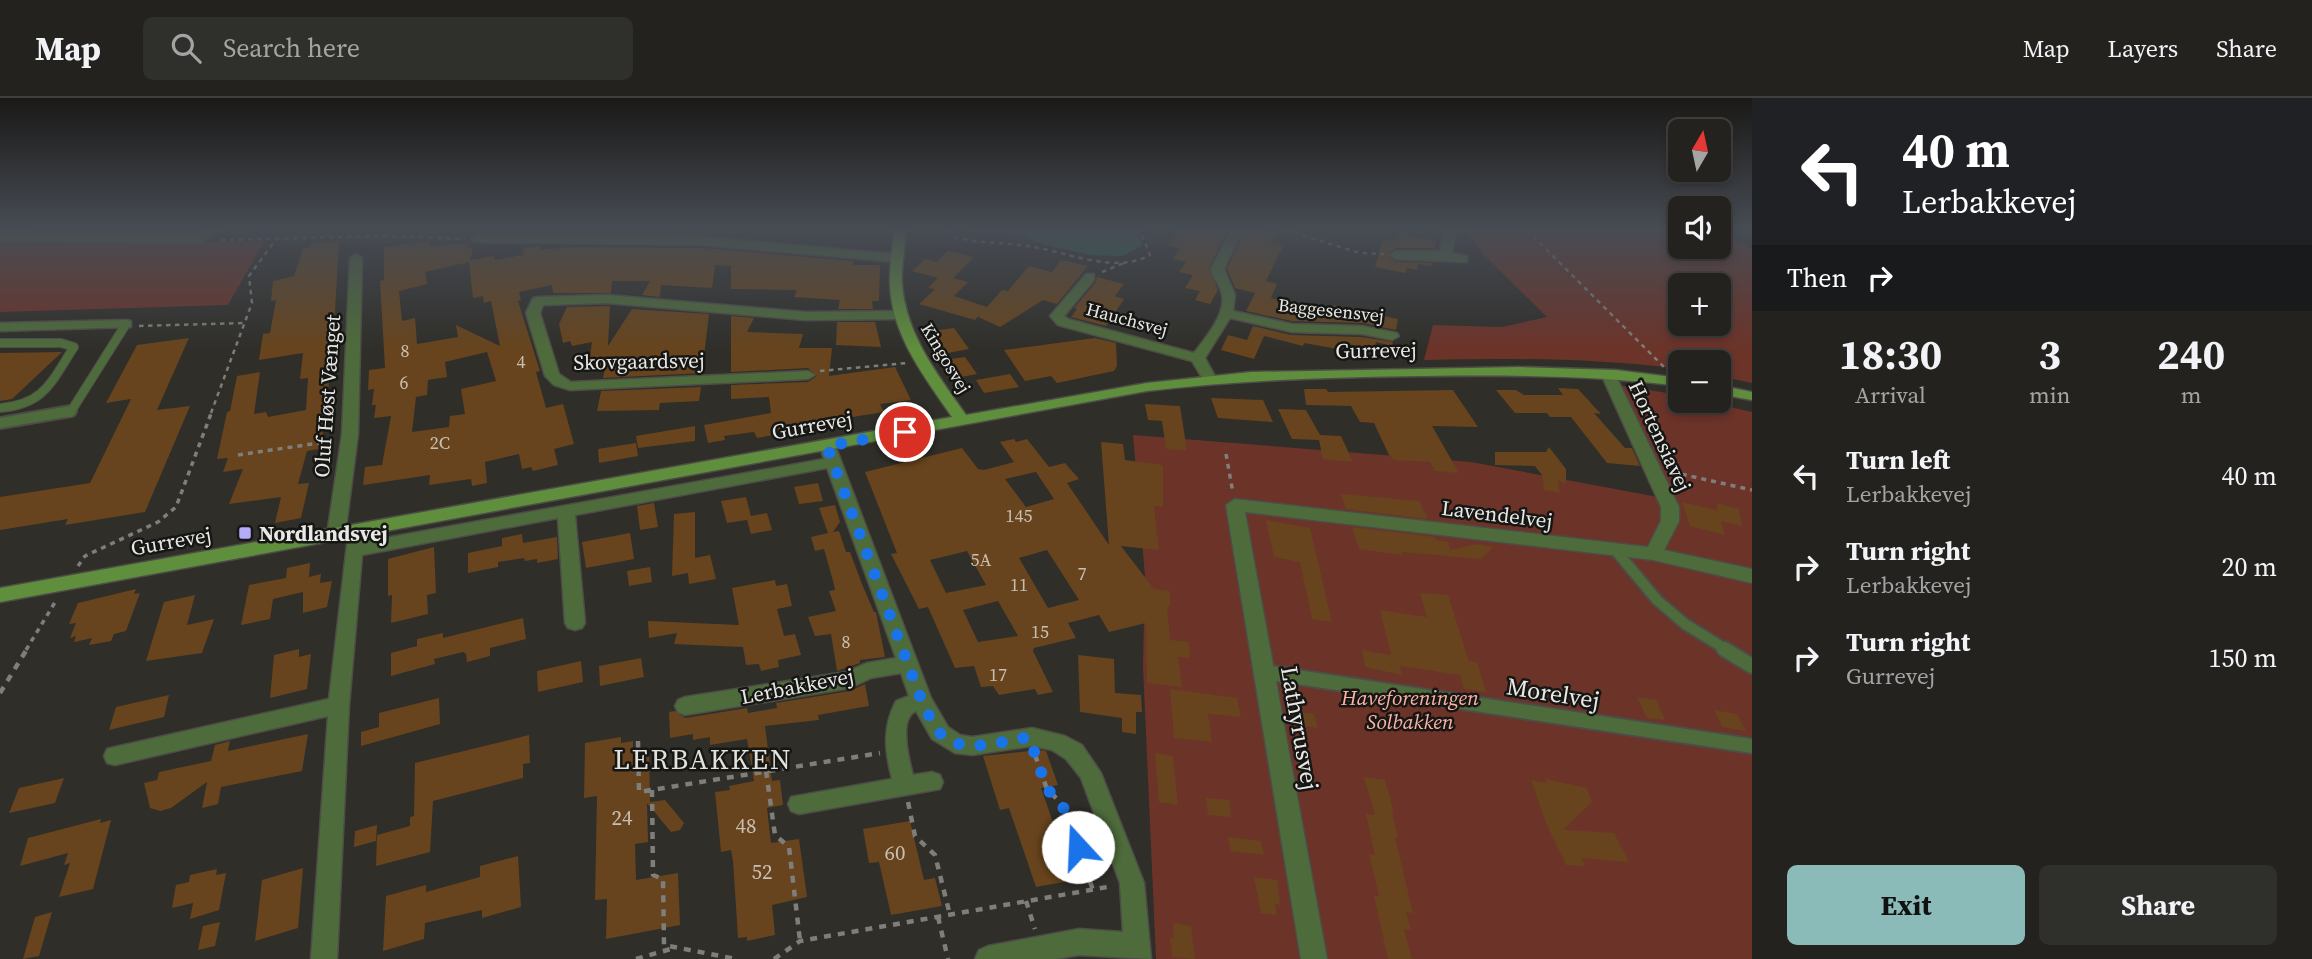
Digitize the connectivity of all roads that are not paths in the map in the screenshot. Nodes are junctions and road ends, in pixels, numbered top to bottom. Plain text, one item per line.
1 (356, 270) edge
2 (897, 270) edge
3 (1218, 270) edge
4 (1090, 277) dead end
5 (1224, 313) junction
6 (901, 315) junction
7 (126, 324) joint
8 (0, 327) edge
9 (1392, 336) dead end
10 (0, 343) edge
11 (1198, 358) junction
12 (1608, 374) junction
13 (808, 375) road end
14 (1209, 378) junction
15 (1668, 380) edge
16 (1731, 392) edge
17 (1752, 396) edge
18 (0, 408) edge
19 (963, 422) junction
20 (0, 423) edge
21 (830, 454) junction
22 (1235, 505) joint
23 (566, 511) junction
24 (348, 539) junction
25 (1617, 552) junction
26 (1654, 554) junction
27 (1752, 576) edge
28 (0, 595) edge
29 (575, 623) dead end
30 (909, 664) junction
31 (1752, 666) edge
32 (1264, 672) junction
33 (921, 699) junction
34 (339, 705) junction
35 (685, 706) dead end
36 (1752, 746) edge
37 (115, 756) dead end
38 (932, 782) dead end
39 (905, 786) junction
40 (799, 804) dead end
41 (1138, 952) edge
42 (324, 959) edge
43 (988, 959) edge
44 (1314, 959) edge

1 - 24 street, Oluf Høst Vænget
2 - 6 street, Kingosvej
3 - 5 street
4 - 11 street, Hauchsvej
5 - 9 street, Baggesensvej
5 - 11 street
6 - 13 street, Skovgaardsvej
6 - 19 street, Kingosvej
7 - 8 street
7 - 20 lane
10 - 18 lane
11 - 14 street
12 - 14 street, Gurrevej
12 - 15 street, Gurrevej
12 - 26 street, Hortensiavej
14 - 19 street, Gurrevej
16 - 17 street
19 - 21 street, Gurrevej
21 - 23 street, Gurrevej
21 - 24 street, Gurrevej
21 - 30 street
22 - 25 street, Lavendelvej
22 - 32 street, Lathyrusvej
23 - 24 street, Gurrevej
23 - 29 street
24 - 28 street, Gurrevej
24 - 34 street
25 - 26 street, Lavendelvej
25 - 31 lane
26 - 27 street, Lavendelvej
30 - 33 street
30 - 35 street, Lerbakkevej
32 - 36 lane, Morelvej
32 - 44 street, Lathyrusvej
33 - 39 street
33 - 41 street
34 - 37 street
34 - 42 street
38 - 39 street
39 - 40 street
41 - 43 street

